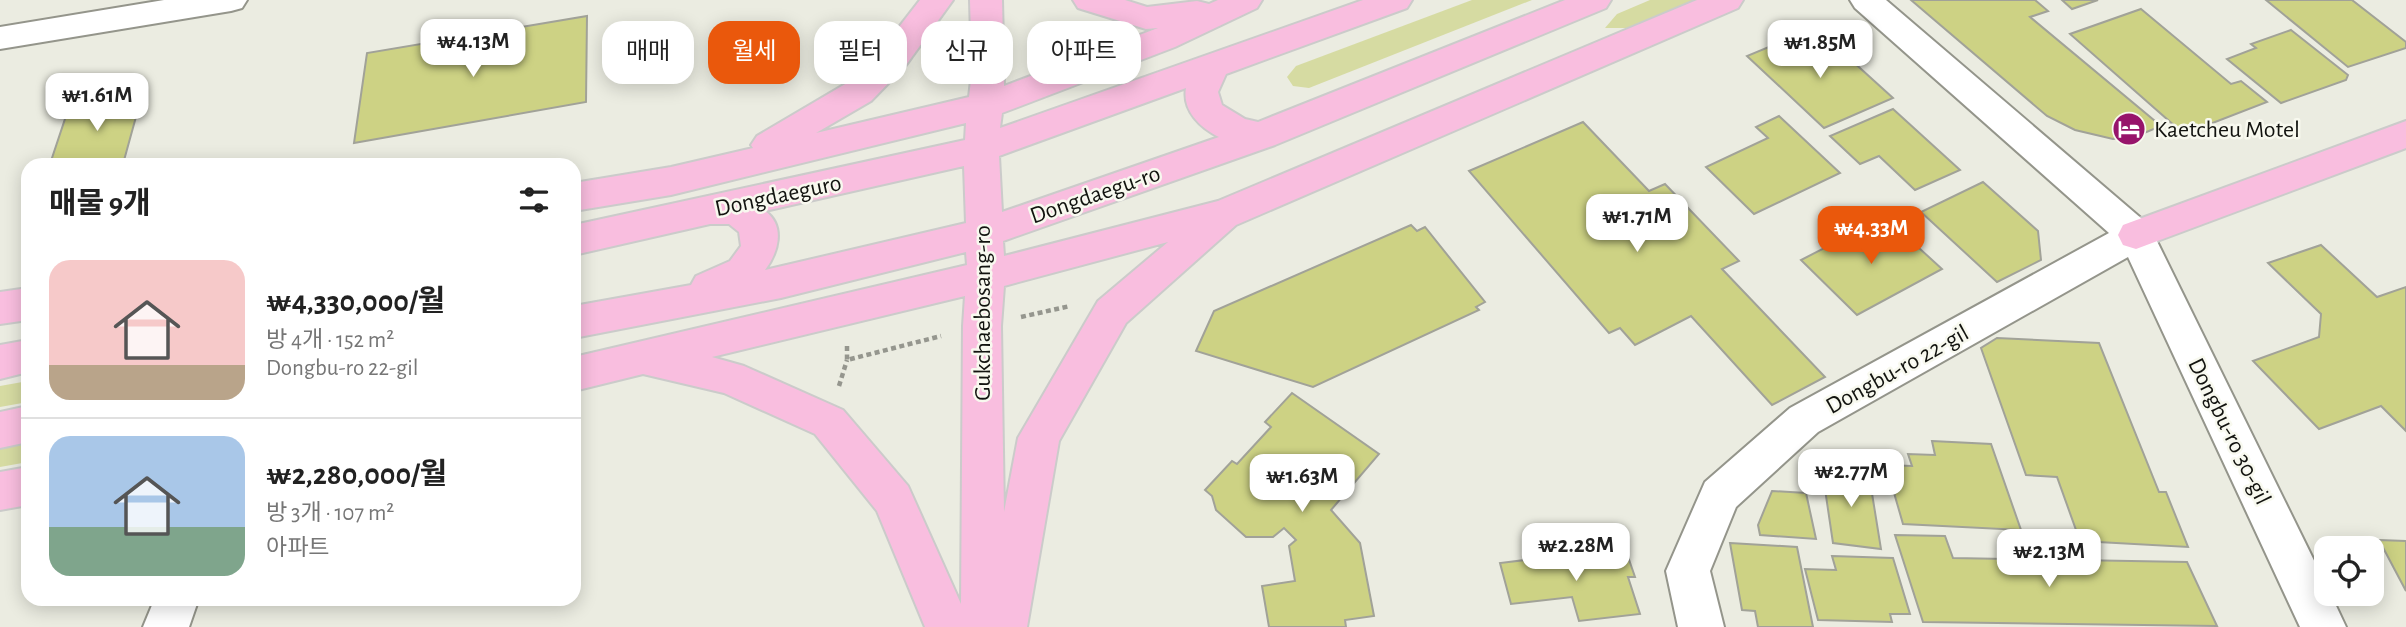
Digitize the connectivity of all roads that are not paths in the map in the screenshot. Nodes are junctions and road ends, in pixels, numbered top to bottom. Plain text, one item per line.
1 (231, 0) edge
2 (937, 0) edge
3 (986, 0) edge
4 (1089, 0) edge
5 (1396, 0) edge
6 (1595, 0) edge
7 (1727, 0) edge
8 (1866, 0) edge
9 (1235, 4) edge
10 (0, 38) edge
11 (1216, 63) junction
12 (986, 106) junction
13 (2406, 134) edge
14 (1263, 136) junction
15 (981, 149) junction
16 (671, 181) junction
17 (581, 196) edge
18 (705, 211) junction
19 (1225, 214) junction
20 (983, 232) junction
21 (2136, 235) junction
22 (581, 238) edge
23 (986, 276) junction
24 (21, 305) edge
25 (665, 306) junction
26 (0, 308) edge
27 (581, 321) edge
28 (21, 358) edge
29 (644, 359) junction
30 (0, 362) edge
31 (581, 372) edge
32 (21, 426) edge
33 (0, 430) edge
34 (21, 487) edge
35 (0, 491) edge
36 (174, 606) edge
37 (166, 627) edge
38 (948, 627) edge
39 (983, 627) edge
40 (1004, 627) edge
41 (1701, 627) edge
42 (2323, 627) edge

1 - 10 street
2 - 16 main road
3 - 12 main road, Gukchaebosang-ro
4 - 9 main road
5 - 11 main road
6 - 14 main road, Dongdaegu-ro
7 - 19 main road
8 - 21 street
9 - 12 main road
11 - 14 main road
11 - 15 main road
12 - 15 main road, Gukchaebosang-ro
12 - 16 main road
13 - 21 main road, Dongbu-ro 22-gil
14 - 20 main road, Dongdaegu-ro
15 - 18 main road, Dongdaeguro
15 - 20 main road, Gukchaebosang-ro
16 - 17 main road
18 - 22 main road, Dongdaeguro
18 - 25 main road
19 - 23 main road
19 - 40 main road
20 - 23 main road, Gukchaebosang-ro
20 - 25 main road, Dongdaegu-ro
21 - 41 street, Dongbu-ro 22-gil
21 - 42 street, Dongbu-ro 30-gil
23 - 29 main road
23 - 39 main road, Gukchaebosang-ro
24 - 26 main road
25 - 27 main road, Dongdaegu-ro
28 - 30 main road
29 - 31 main road
29 - 38 main road
32 - 33 main road
34 - 35 main road
36 - 37 street

